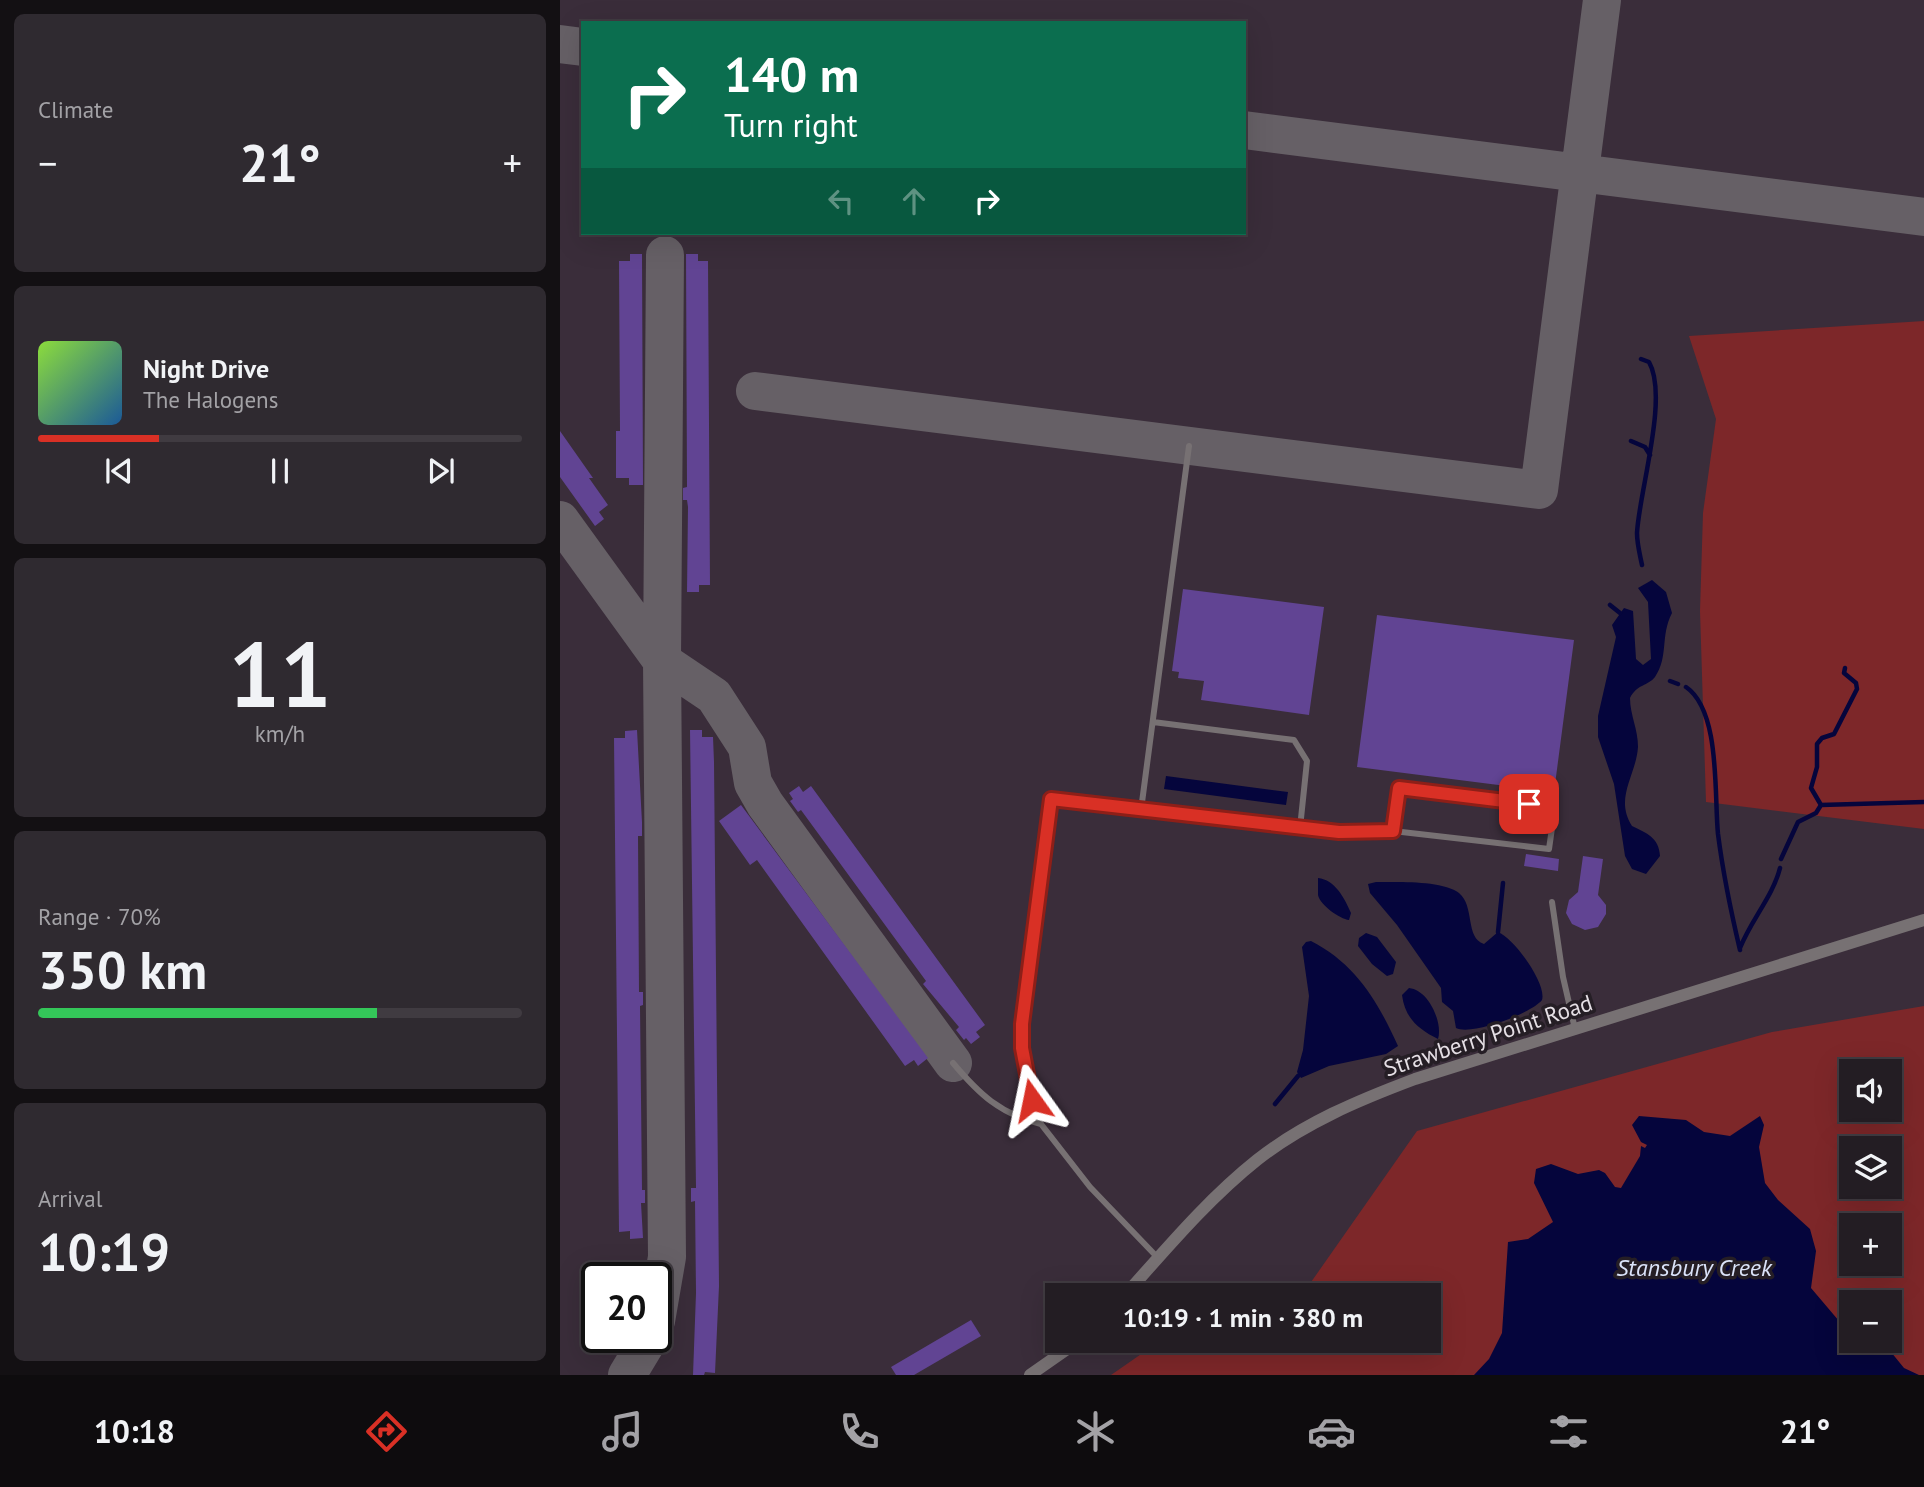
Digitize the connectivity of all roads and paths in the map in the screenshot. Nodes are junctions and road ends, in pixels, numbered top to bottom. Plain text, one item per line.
1 (1189, 446) dead end
2 (1153, 722) junction
3 (1141, 810) junction
4 (1300, 828) junction
5 (1393, 831) junction
6 (1552, 902) dead end
7 (1924, 920) edge
8 (1575, 1029) junction
9 (953, 1063) dead end
10 (1041, 1124) junction
11 (1158, 1258) junction
12 (1136, 1283) edge
13 (1061, 1353) edge
14 (1030, 1375) edge

1 - 2 lane
2 - 3 lane
2 - 4 lane
3 - 4 lane
3 - 10 lane
4 - 5 lane
5 - 5 lane
6 - 8 lane
7 - 8 street, Strawberry Point Road
8 - 11 street, Strawberry Point Road
9 - 10 lane
10 - 11 lane
11 - 12 street, Strawberry Point Road
13 - 14 street

